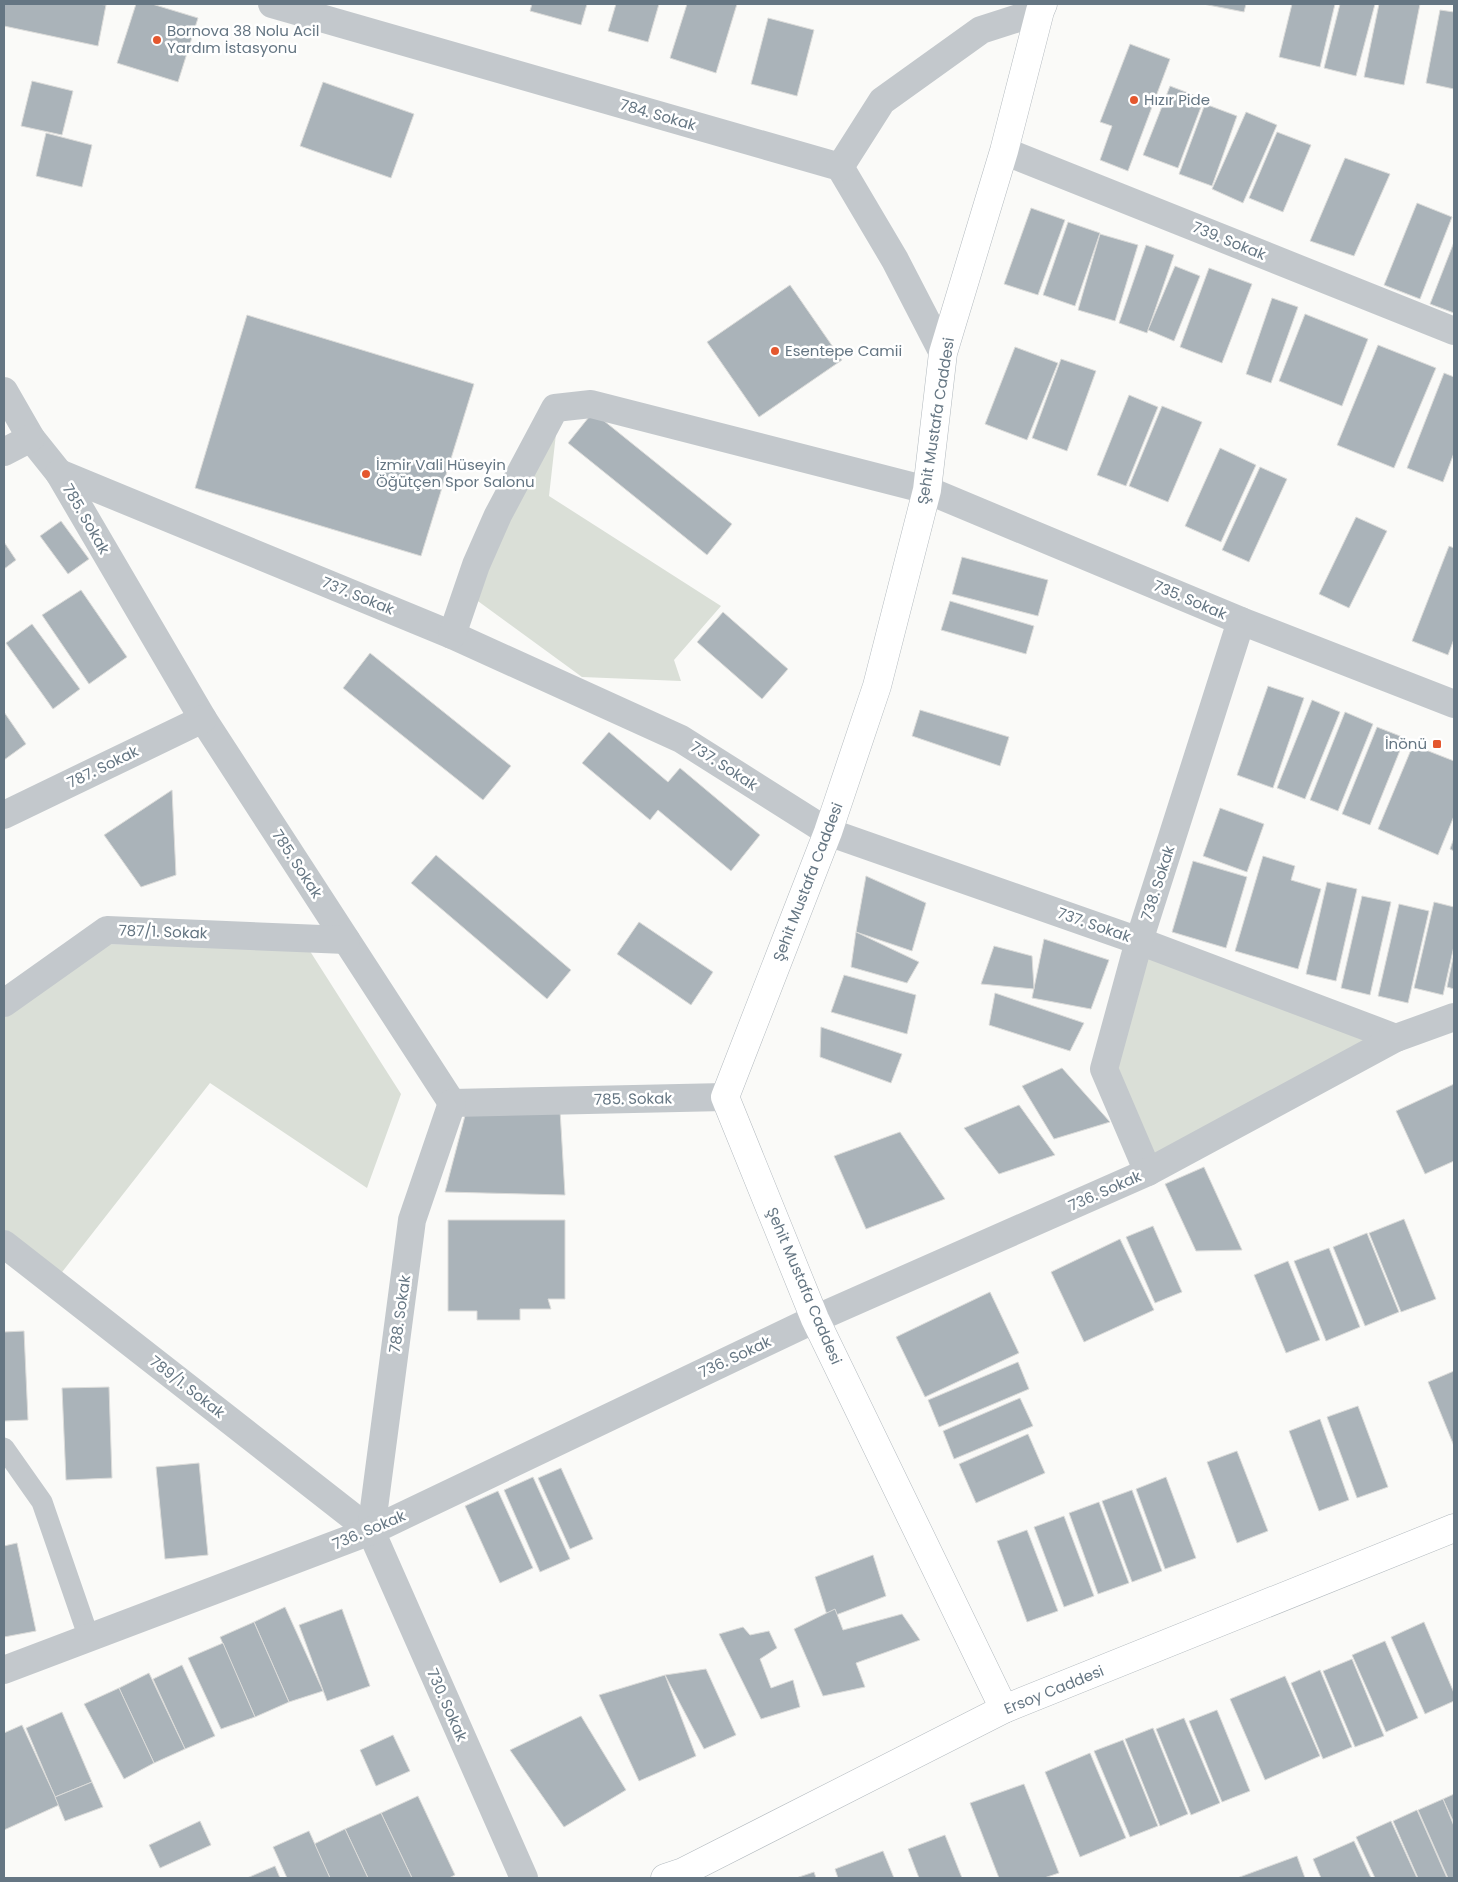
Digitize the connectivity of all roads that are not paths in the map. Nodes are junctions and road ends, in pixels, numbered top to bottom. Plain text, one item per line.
1 (272, 4) edge
2 (1042, 7) edge
3 (1004, 151) junction
4 (840, 167) junction
5 (1454, 331) edge
6 (943, 353) junction
7 (4, 391) edge
8 (32, 438) junction
9 (4, 452) edge
10 (60, 474) junction
11 (927, 490) junction
12 (1241, 621) junction
13 (452, 634) junction
14 (1454, 704) edge
15 (203, 718) junction
16 (4, 815) edge
17 (828, 832) junction
18 (346, 940) junction
19 (1139, 941) junction
20 (4, 1003) edge
21 (1454, 1017) edge
22 (1396, 1038) junction
23 (725, 1097) junction
24 (452, 1102) junction
25 (1148, 1172) junction
26 (4, 1244) edge
27 (816, 1319) junction
28 (4, 1448) edge
29 (1454, 1528) edge
30 (371, 1531) junction
31 (89, 1638) junction
32 (4, 1670) edge
33 (1004, 1710) junction
34 (679, 1876) edge
35 (524, 1878) edge

1 - 4 street, 784. Sokak
2 - 3 street, Şehit Mustafa Caddesi
2 - 4 street, Şehit Mustafa Caddesi
3 - 5 street, 739. Sokak
3 - 6 street, Şehit Mustafa Caddesi
4 - 6 street
6 - 11 street, Şehit Mustafa Caddesi
7 - 8 street, 785. Sokak
8 - 9 street
8 - 10 street, 785. Sokak
10 - 13 street, 737. Sokak
10 - 15 street, 785. Sokak
11 - 12 street, 735. Sokak
11 - 13 street, 735. Sokak
11 - 17 street, Şehit Mustafa Caddesi
12 - 14 street, 735. Sokak
12 - 19 street, 738. Sokak
13 - 17 street, 737. Sokak
15 - 16 street, 787. Sokak
15 - 18 street, 785. Sokak
17 - 19 street, 737. Sokak
17 - 23 street, Şehit Mustafa Caddesi
18 - 20 street, 787/1. Sokak
18 - 24 street, 785. Sokak
19 - 22 street, 737. Sokak
19 - 25 street, 738. Sokak
21 - 22 street, 736. Sokak
22 - 25 street, 736. Sokak
23 - 24 street, 785. Sokak
23 - 27 street, Şehit Mustafa Caddesi
24 - 30 street, 788. Sokak
25 - 27 street, 736. Sokak
26 - 30 street, 789/1. Sokak
27 - 30 street, 736. Sokak
27 - 33 street, Şehit Mustafa Caddesi
28 - 31 lane
29 - 33 street, Ersoy Caddesi
30 - 31 street, 736. Sokak
30 - 35 street, 730. Sokak
31 - 32 street, 736. Sokak
33 - 34 street, Ersoy Caddesi

